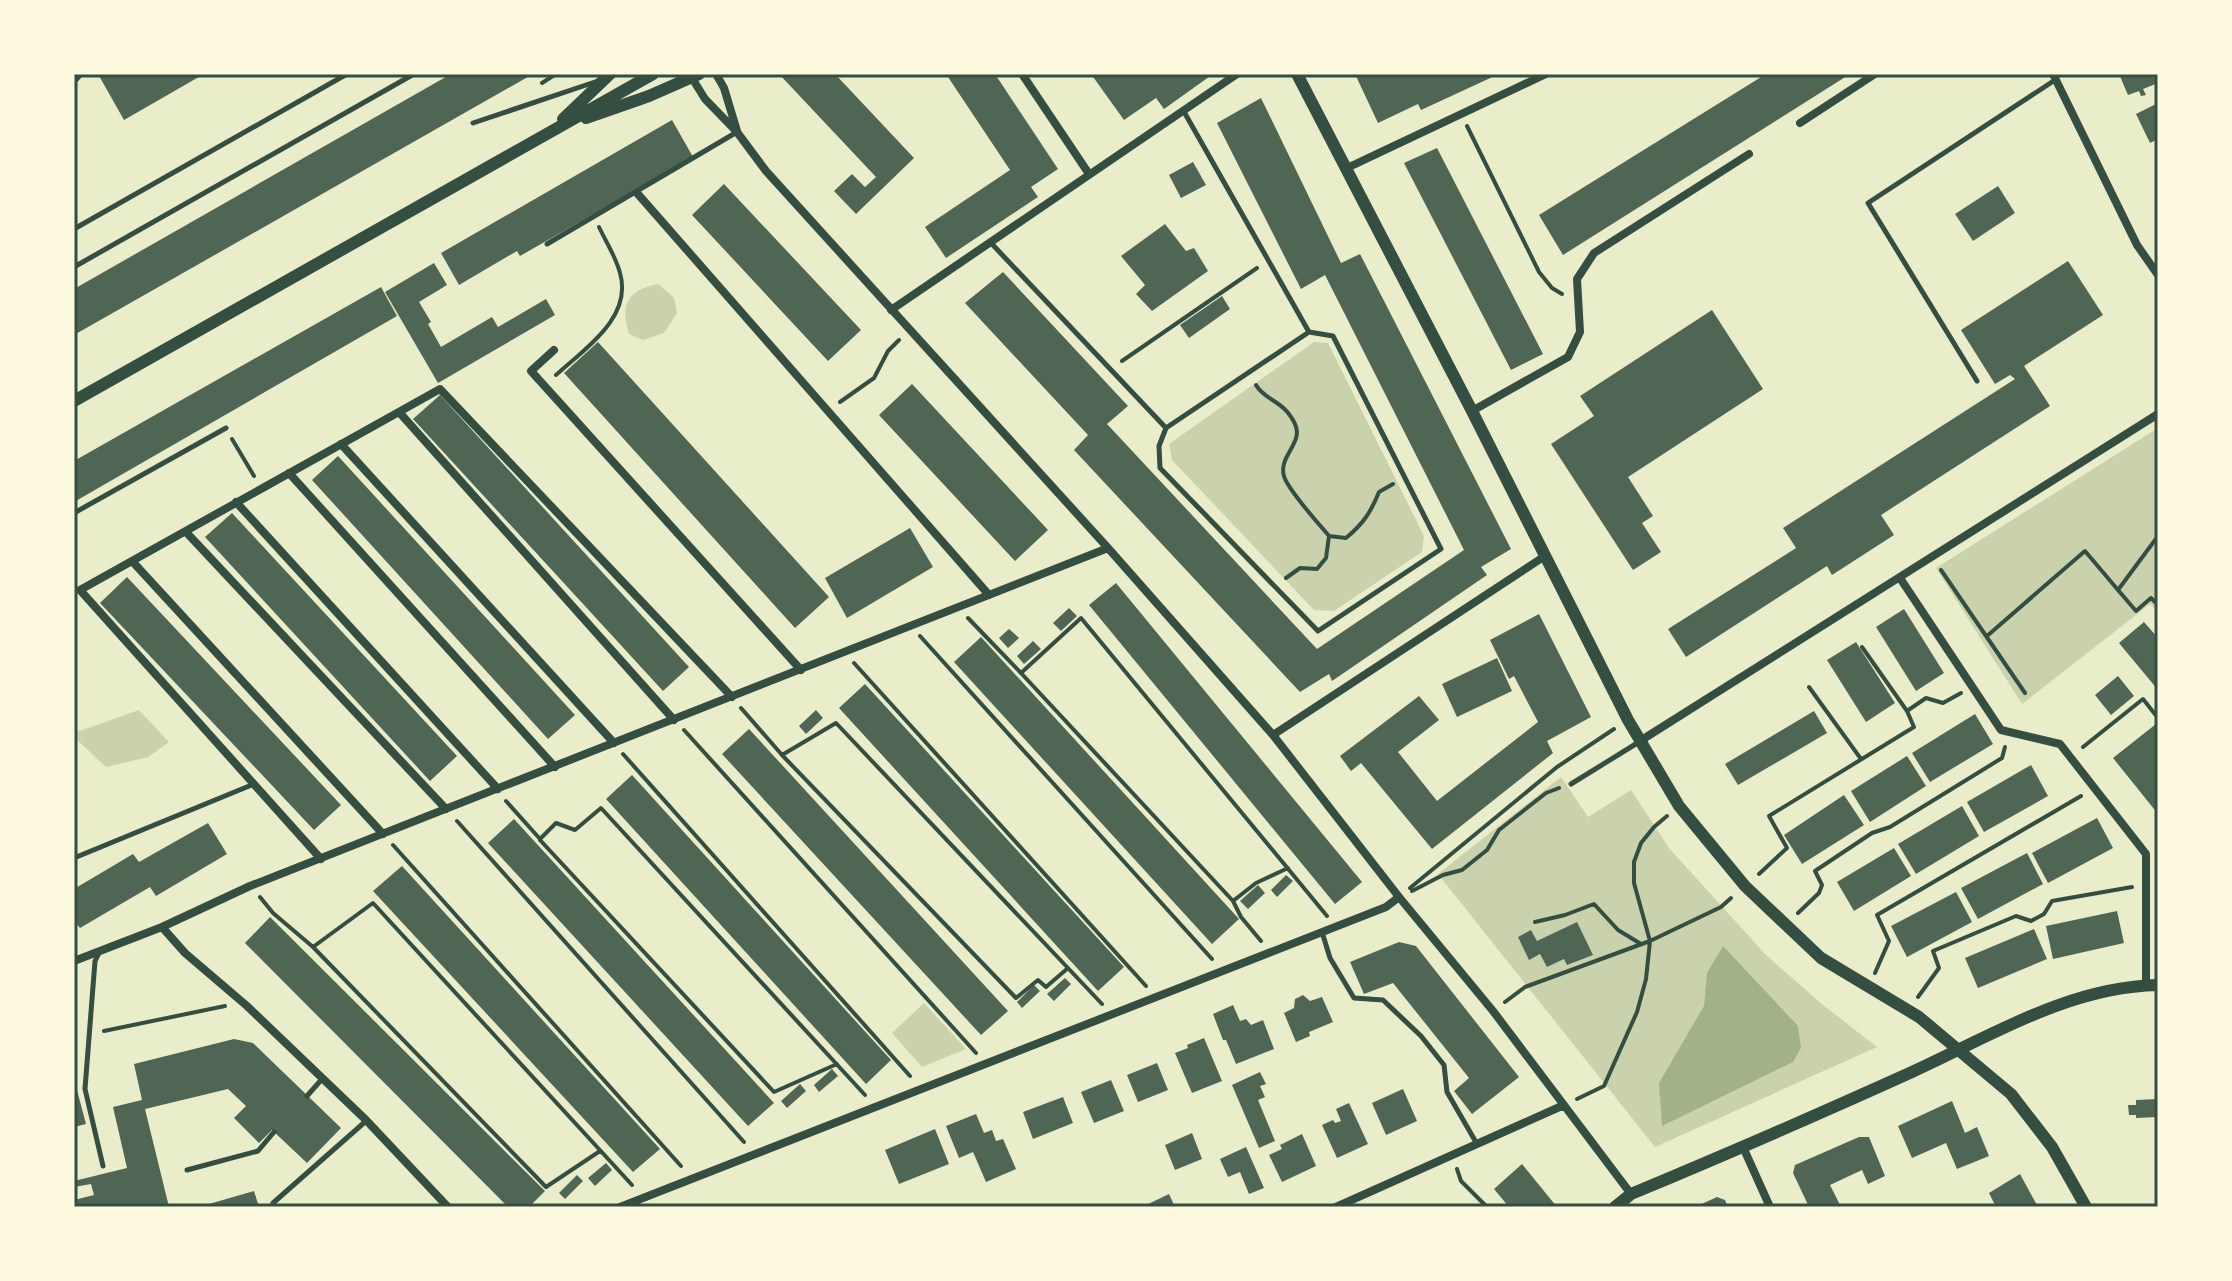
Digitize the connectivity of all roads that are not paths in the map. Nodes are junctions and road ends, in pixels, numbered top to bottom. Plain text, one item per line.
1 (81, 74) edge
2 (347, 74) edge
3 (414, 74) edge
4 (653, 74) edge
5 (716, 74) edge
6 (1022, 74) edge
7 (1237, 74) edge
8 (1297, 74) edge
9 (1546, 74) edge
10 (1875, 74) edge
11 (695, 76) edge
12 (606, 77) edge
13 (2054, 77) edge
14 (74, 82) edge
15 (1183, 110) junction
16 (473, 123) dead end
17 (1800, 123) dead end
18 (553, 130) junction
19 (737, 132) junction
20 (1749, 154) dead end
21 (1347, 168) junction
22 (1089, 174) junction
23 (637, 193) junction
24 (74, 229) edge
25 (991, 242) junction
26 (547, 244) dead end
27 (74, 267) edge
28 (2158, 275) edge
29 (891, 310) junction
30 (1309, 332) junction
31 (554, 350) dead end
32 (1977, 381) dead end
33 (74, 401) edge
34 (1472, 411) junction
35 (399, 412) junction
36 (2158, 414) edge
37 (226, 428) dead end
38 (1166, 428) junction
39 (341, 444) junction
40 (289, 473) junction
41 (236, 502) junction
42 (74, 513) edge
43 (186, 532) junction
44 (1108, 548) junction
45 (1545, 556) junction
46 (132, 561) junction
47 (1900, 578) junction
48 (77, 587) edge
49 (989, 595) junction
50 (801, 670) junction
51 (732, 697) junction
52 (674, 720) junction
53 (1273, 735) junction
54 (1640, 741) junction
55 (614, 743) junction
56 (555, 767) junction
57 (255, 783) junction
58 (1571, 784) road end
59 (498, 789) junction
60 (446, 809) junction
61 (383, 834) junction
62 (74, 858) edge
63 (321, 859) junction
64 (1399, 897) junction
65 (162, 927) junction
66 (1322, 931) junction
67 (101, 951) junction
68 (74, 961) edge
69 (2152, 985) edge
70 (1959, 1048) junction
71 (323, 1078) junction
72 (307, 1096) dead end
73 (1564, 1105) junction
74 (366, 1120) junction
75 (274, 1132) dead end
76 (1477, 1144) junction
77 (1743, 1147) junction
78 (103, 1166) dead end
79 (187, 1170) dead end
80 (1631, 1194) junction
81 (273, 1203) dead end
82 (448, 1207) edge
83 (620, 1207) edge
84 (1336, 1207) edge
85 (1615, 1207) edge
86 (1770, 1207) edge
87 (2086, 1207) edge

1 - 14 lane
2 - 24 lane
3 - 27 lane
4 - 18 street
5 - 19 street
6 - 22 street
7 - 15 street
8 - 21 street
9 - 21 street
10 - 17 street
11 - 18 street
11 - 19 street
12 - 16 lane
12 - 18 street
13 - 28 street
13 - 32 lane
15 - 22 street
15 - 30 lane
18 - 33 street
19 - 23 lane
19 - 29 street
20 - 34 street
21 - 34 street
22 - 25 street
23 - 26 lane
23 - 49 street
25 - 29 street
25 - 38 lane
29 - 44 street
30 - 38 lane
30 - 38 lane
31 - 50 street
34 - 45 street
35 - 39 street
35 - 51 street
35 - 52 street
36 - 47 street
37 - 42 lane
39 - 40 street
39 - 55 street
40 - 41 street
40 - 56 street
41 - 43 street
41 - 59 street
43 - 46 street
43 - 60 street
44 - 49 street
44 - 53 street
45 - 53 street
45 - 54 street
46 - 48 street
46 - 61 street
47 - 54 street
47 - 69 street
48 - 57 street
49 - 50 street
50 - 51 street
51 - 52 street
52 - 55 street
53 - 64 street
54 - 58 lane
54 - 70 street
55 - 56 street
56 - 59 street
57 - 62 lane
57 - 63 street
59 - 60 street
60 - 61 street
61 - 63 street
63 - 65 street
64 - 66 street
64 - 73 street
65 - 67 street
65 - 71 street
66 - 76 lane
66 - 83 street
67 - 68 street
67 - 78 lane
69 - 70 street
70 - 77 street
70 - 87 street
71 - 72 lane
71 - 74 street
73 - 76 street
73 - 80 street
74 - 81 lane
74 - 82 street
75 - 79 lane
76 - 84 street
77 - 80 street
77 - 86 street
80 - 85 street

